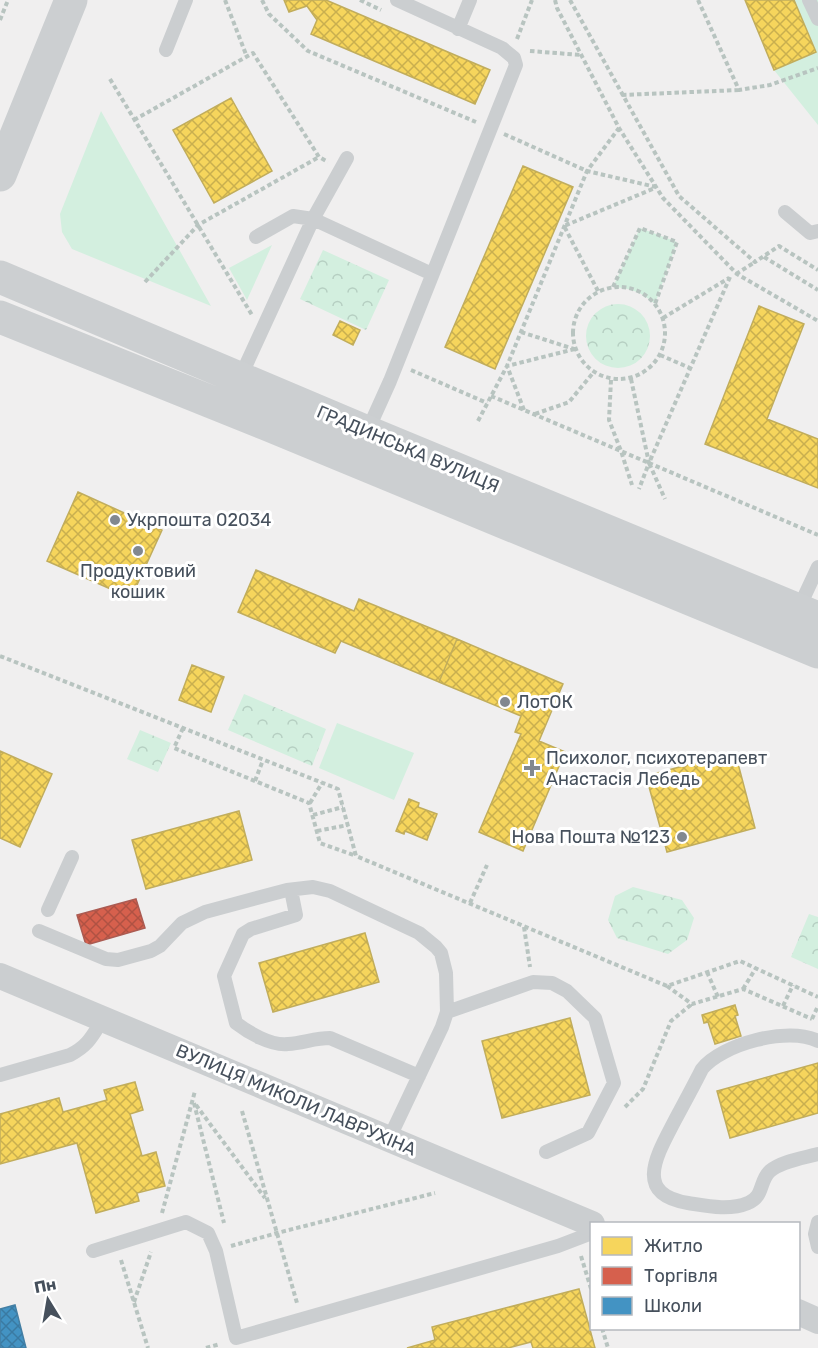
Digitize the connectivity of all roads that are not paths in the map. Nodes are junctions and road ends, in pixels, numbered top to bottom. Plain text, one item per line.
1 (71, 0) edge
2 (186, 0) edge
3 (397, 0) edge
4 (470, 0) edge
5 (808, 0) edge
6 (818, 20) edge
7 (458, 29) junction
8 (166, 50) dead end
9 (347, 158) dead end
10 (0, 175) edge
11 (785, 212) dead end
12 (313, 219) junction
13 (818, 231) edge
14 (256, 237) dead end
15 (432, 274) junction
16 (0, 277) edge
17 (0, 317) edge
18 (240, 378) junction
19 (367, 432) junction
20 (818, 567) edge
21 (808, 614) edge
22 (818, 652) edge
23 (72, 856) dead end
24 (291, 890) junction
25 (48, 910) dead end
26 (39, 931) dead end
27 (0, 976) edge
28 (447, 1012) junction
29 (103, 1018) junction
30 (818, 1041) edge
31 (0, 1074) edge
32 (419, 1076) junction
33 (389, 1139) junction
34 (546, 1152) dead end
35 (818, 1154) edge
36 (818, 1222) edge
37 (590, 1224) edge
38 (590, 1233) edge
39 (818, 1247) edge
40 (93, 1251) dead end
41 (800, 1313) edge
42 (818, 1321) edge

1 - 10 street
2 - 8 lane
3 - 7 lane
4 - 7 lane
5 - 6 lane
7 - 15 lane
9 - 12 lane
11 - 13 lane
12 - 14 lane
12 - 15 lane
12 - 18 lane
15 - 19 lane
16 - 18 street, ГРАДИНСЬКА ВУЛИЦЯ
17 - 22 street, ГРАДИНСЬКА ВУЛИЦЯ
18 - 19 street, ГРАДИНСЬКА ВУЛИЦЯ
19 - 21 street, ГРАДИНСЬКА ВУЛИЦЯ
20 - 21 lane
23 - 25 lane
24 - 26 lane
24 - 28 lane
24 - 32 lane
27 - 29 street, ВУЛИЦЯ МИКОЛИ ЛАВРУХІНА
28 - 32 lane
28 - 34 lane
29 - 31 lane
29 - 33 street, ВУЛИЦЯ МИКОЛИ ЛАВРУХІНА
30 - 35 lane
32 - 33 lane
33 - 37 street, ВУЛИЦЯ МИКОЛИ ЛАВРУХІНА
36 - 39 lane
38 - 40 lane
41 - 42 street

